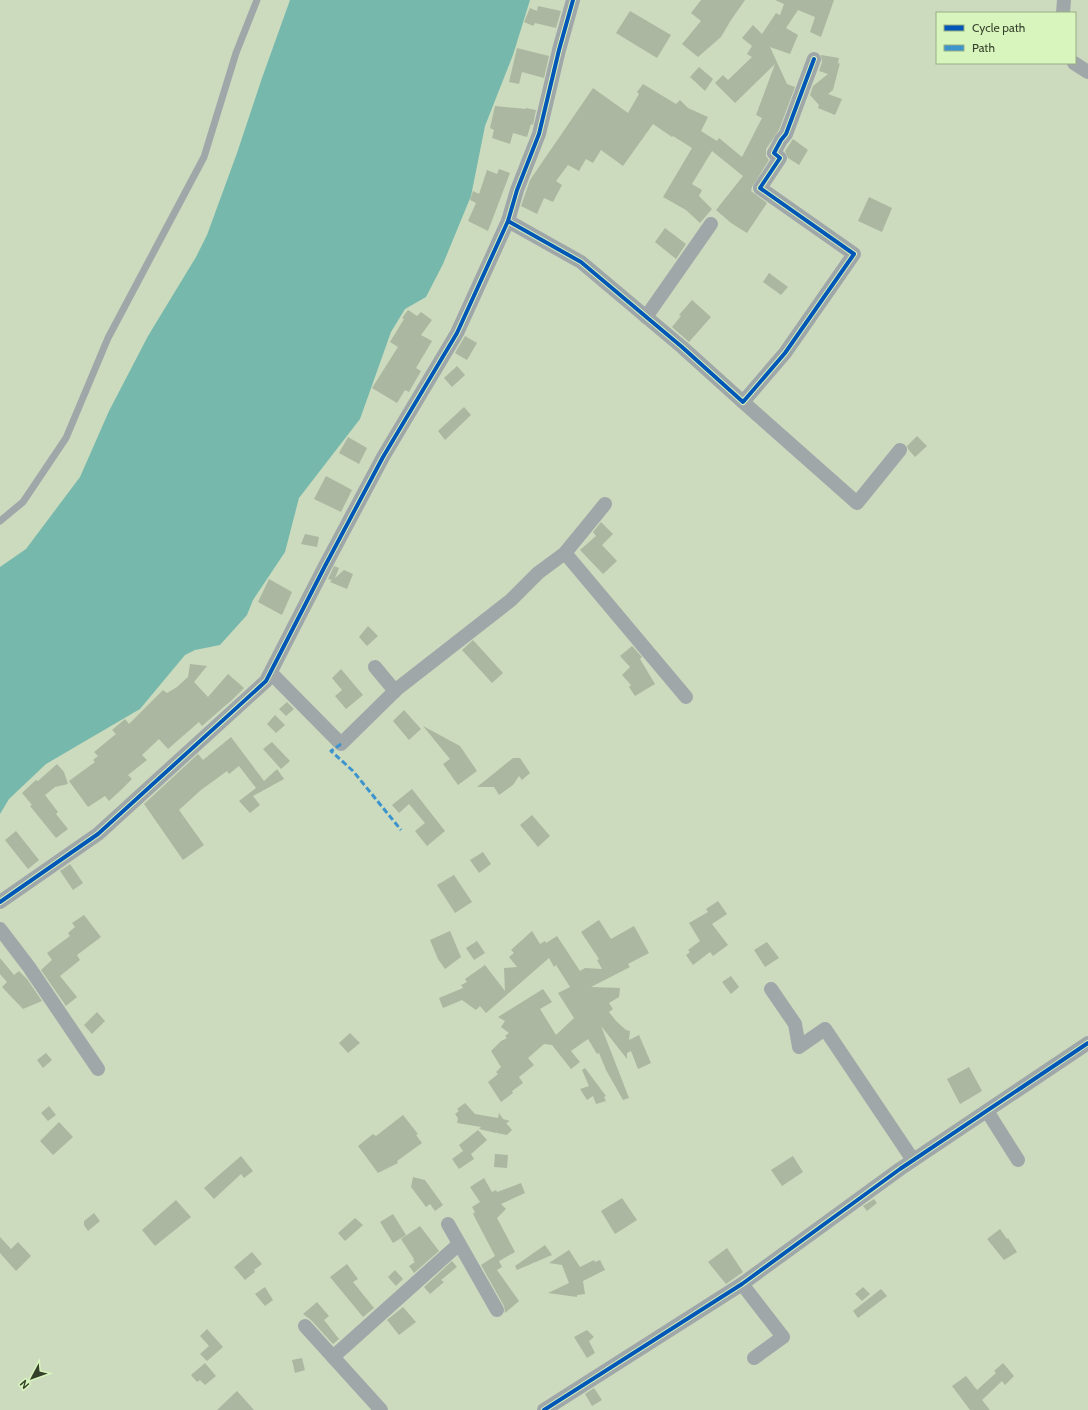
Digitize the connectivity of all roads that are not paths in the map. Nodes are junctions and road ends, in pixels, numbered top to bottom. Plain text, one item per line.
1 (257, 0) edge
2 (573, 0) edge
3 (1064, 0) edge
4 (1063, 12) edge
5 (814, 59) dead end
6 (1076, 64) edge
7 (1088, 72) edge
8 (508, 222) junction
9 (711, 224) dead end
10 (646, 316) junction
11 (743, 402) junction
12 (900, 450) dead end
13 (604, 504) dead end
14 (0, 521) edge
15 (564, 553) junction
16 (375, 667) dead end
17 (271, 673) junction
18 (395, 691) junction
19 (686, 697) dead end
20 (0, 902) edge
21 (0, 929) edge
22 (771, 989) dead end
23 (1088, 1043) edge
24 (98, 1069) dead end
25 (987, 1111) junction
26 (913, 1160) junction
27 (1018, 1160) dead end
28 (448, 1224) dead end
29 (459, 1244) junction
30 (742, 1284) junction
31 (497, 1310) dead end
32 (305, 1326) dead end
33 (333, 1357) junction
34 (754, 1358) dead end
35 (381, 1410) edge
36 (544, 1410) edge

1 - 14 lane
2 - 8 street
3 - 4 street
5 - 11 street
6 - 7 street
8 - 10 street
8 - 17 street
9 - 10 street
10 - 11 street
11 - 12 street
13 - 15 street
15 - 18 street
15 - 19 street
16 - 18 street
17 - 18 street
17 - 20 street
21 - 24 street
22 - 26 street
23 - 25 street
25 - 26 street
25 - 27 street
26 - 30 street
28 - 29 street
29 - 31 street
29 - 33 street
30 - 34 street
30 - 36 street
32 - 33 street
33 - 35 street

